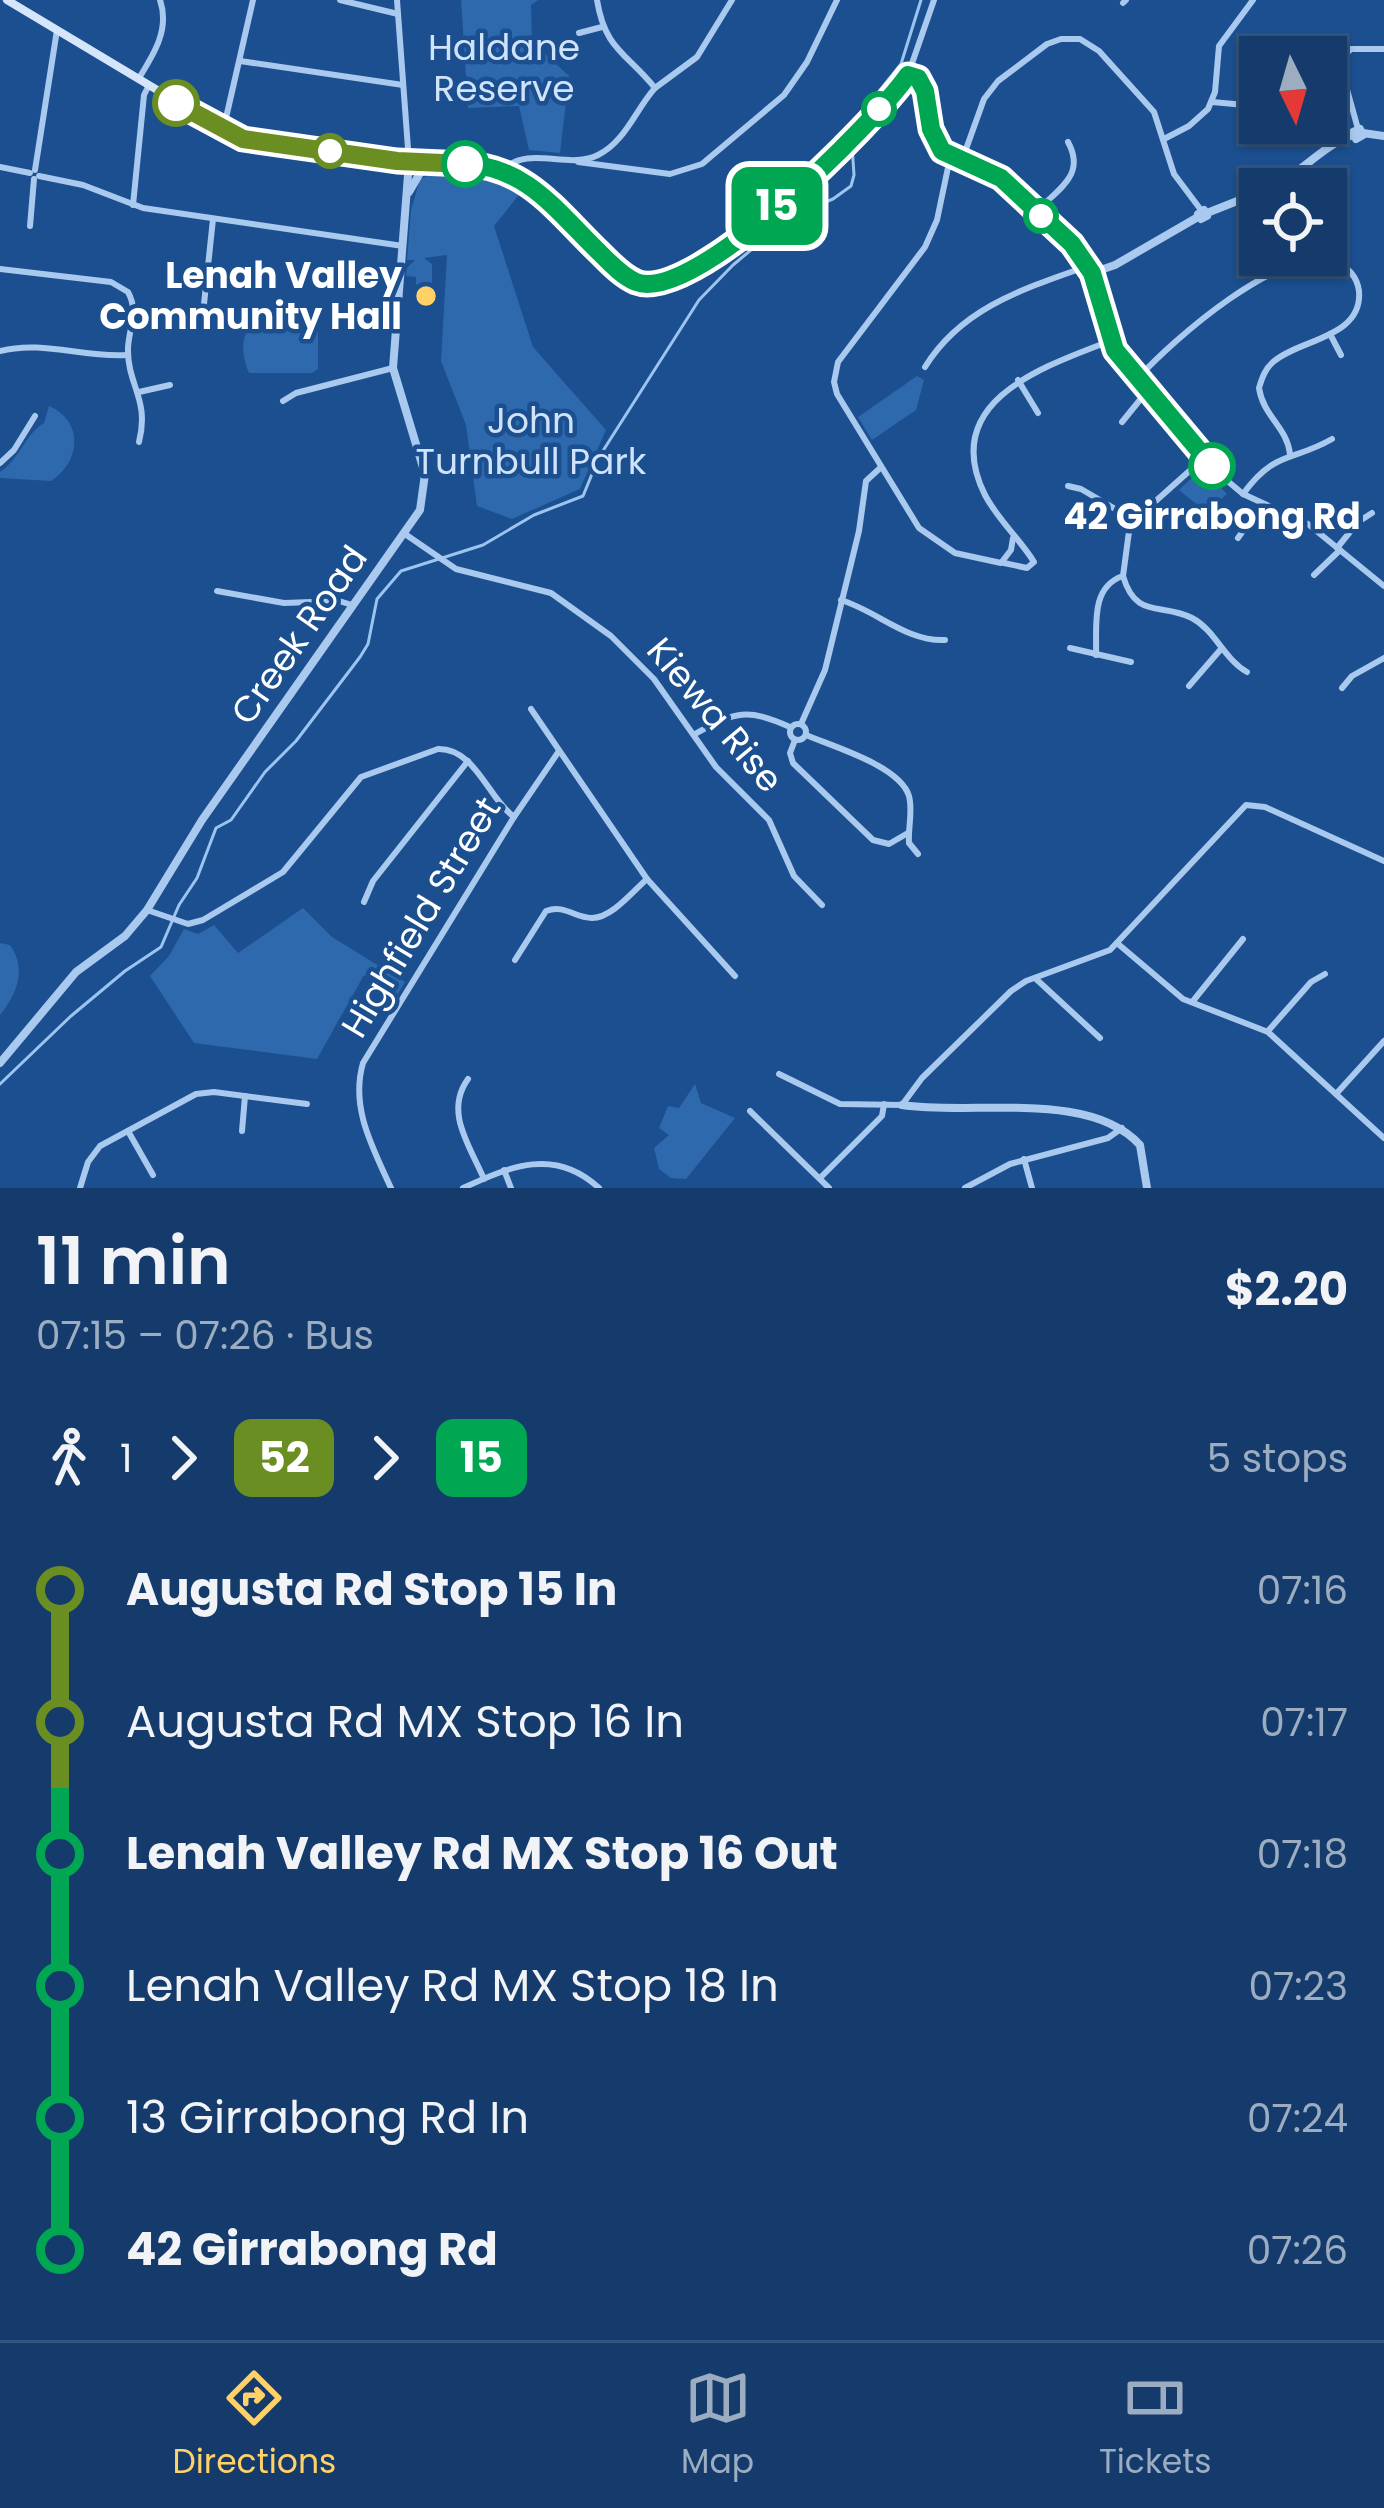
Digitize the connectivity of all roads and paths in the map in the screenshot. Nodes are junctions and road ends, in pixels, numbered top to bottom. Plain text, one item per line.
1 (7, 0) edge
2 (160, 0) edge
3 (253, 0) edge
4 (340, 0) edge
5 (398, 0) edge
6 (597, 0) edge
7 (732, 0) edge
8 (837, 0) edge
9 (934, 0) edge
10 (1253, 0) edge
11 (398, 14) junction
12 (602, 27) junction
13 (57, 30) junction
14 (579, 33) dead end
15 (1384, 49) edge
16 (240, 62) junction
17 (908, 75) junction
18 (139, 78) junction
19 (149, 85) junction
20 (404, 85) junction
21 (655, 88) junction
22 (1212, 102) junction
23 (1239, 104) edge
24 (223, 132) junction
25 (1358, 132) junction
26 (1384, 136) edge
27 (1164, 139) junction
28 (1068, 142) dead end
29 (611, 147) junction
30 (950, 158) junction
31 (409, 162) junction
32 (578, 162) junction
33 (961, 163) junction
34 (442, 164) junction
35 (0, 167) edge
36 (615, 168) junction
37 (1303, 168) edge
38 (504, 169) junction
39 (35, 174) junction
40 (407, 196) junction
41 (1239, 200) edge
42 (133, 205) junction
43 (1037, 212) junction
44 (1202, 213) junction
45 (213, 219) junction
46 (30, 226) dead end
47 (403, 246) junction
48 (0, 269) edge
49 (1090, 269) junction
50 (204, 304) dead end
51 (1330, 334) junction
52 (1110, 340) junction
53 (0, 351) edge
54 (128, 355) junction
55 (1341, 355) dead end
56 (925, 367) dead end
57 (394, 368) junction
58 (1138, 378) junction
59 (1018, 380) junction
60 (170, 385) dead end
61 (1148, 390) junction
62 (139, 392) junction
63 (283, 400) dead end
64 (1038, 413) dead end
65 (35, 416) dead end
66 (1121, 422) dead end
67 (1332, 439) dead end
68 (139, 442) dead end
69 (1291, 454) junction
70 (1205, 457) junction
71 (0, 464) edge
72 (880, 468) junction
73 (1068, 486) dead end
74 (1243, 494) junction
75 (1262, 504) junction
76 (1372, 513) dead end
77 (1134, 520) junction
78 (404, 534) junction
79 (1013, 538) junction
80 (1238, 538) dead end
81 (1339, 549) junction
82 (1001, 563) junction
83 (1314, 574) dead end
84 (1123, 576) junction
85 (1384, 586) edge
86 (217, 590) dead end
87 (842, 600) junction
88 (352, 605) junction
89 (945, 640) dead end
90 (1070, 649) dead end
91 (1221, 649) junction
92 (1096, 655) junction
93 (1384, 658) edge
94 (1131, 662) dead end
95 (1247, 672) dead end
96 (1190, 686) dead end
97 (1342, 688) dead end
98 (532, 710) dead end
99 (801, 724) junction
100 (790, 728) junction
101 (694, 734) junction
102 (806, 734) junction
103 (795, 740) junction
104 (559, 752) junction
105 (467, 761) junction
106 (514, 817) junction
107 (908, 833) junction
108 (918, 854) dead end
109 (1384, 861) edge
110 (647, 879) junction
111 (364, 902) dead end
112 (823, 904) dead end
113 (147, 910) junction
114 (1244, 939) dead end
115 (1117, 943) junction
116 (515, 961) dead end
117 (1324, 974) dead end
118 (735, 976) dead end
119 (1035, 978) junction
120 (1192, 1002) junction
121 (1268, 1032) junction
122 (1100, 1038) dead end
123 (1384, 1041) edge
124 (0, 1063) edge
125 (779, 1074) dead end
126 (468, 1078) dead end
127 (1336, 1094) junction
128 (245, 1096) junction
129 (884, 1104) junction
130 (307, 1105) dead end
131 (902, 1105) junction
132 (750, 1111) dead end
133 (1122, 1128) junction
134 (128, 1130) junction
135 (242, 1131) dead end
136 (1384, 1138) edge
137 (1024, 1159) junction
138 (504, 1170) junction
139 (153, 1175) dead end
140 (484, 1179) junction
141 (820, 1179) junction
142 (80, 1188) edge
143 (391, 1188) edge
144 (464, 1188) edge
145 (511, 1188) edge
146 (599, 1188) edge
147 (830, 1188) edge
148 (965, 1188) edge
149 (1032, 1188) edge
150 (1147, 1188) edge

1 - 13 main road
2 - 18 street
3 - 16 street
4 - 11 street
5 - 11 street
6 - 12 street
7 - 21 street
8 - 36 street
9 - 17 street
10 - 22 street
11 - 20 street
12 - 14 street
12 - 21 street
13 - 18 main road
13 - 39 street
15 - 25 street
16 - 20 street
16 - 24 street
17 - 30 street
17 - 38 street
18 - 19 main road
19 - 24 main road
19 - 42 street
20 - 31 street
21 - 29 street
22 - 23 street
22 - 27 street
24 - 31 main road
25 - 26 street
25 - 37 street
27 - 33 street
27 - 44 street
28 - 43 street
29 - 32 street
29 - 36 street
30 - 33 street
30 - 72 street
31 - 34 street
31 - 40 street, Creek Road
32 - 36 street
32 - 38 street
33 - 43 street
34 - 38 street
34 - 40 street
35 - 39 street
39 - 42 street
39 - 46 street
40 - 47 street, Creek Road
41 - 44 street
42 - 45 street
43 - 49 street
44 - 49 street
45 - 47 street
45 - 50 street
47 - 57 street, Creek Road
48 - 54 street
49 - 52 street
49 - 56 street
51 - 55 street
51 - 58 street
51 - 69 street
52 - 58 street
52 - 59 street
53 - 54 street
54 - 62 street
57 - 63 street
57 - 78 street, Creek Road
58 - 61 street
59 - 64 street
59 - 79 street
60 - 62 street
61 - 66 street
61 - 70 street
62 - 68 street
65 - 71 street
67 - 69 street
69 - 74 street
70 - 74 street
70 - 77 street
72 - 82 street
72 - 87 street
73 - 77 street
74 - 75 street
75 - 80 street
75 - 81 street
76 - 81 street
77 - 84 street
78 - 88 street, Creek Road
78 - 101 street, Kiewa Rise
79 - 82 street
79 - 82 street
81 - 83 street
81 - 85 street
84 - 91 street
84 - 92 street
86 - 88 street
87 - 89 street
87 - 99 street
88 - 113 street, Creek Road
90 - 92 street
91 - 95 street
91 - 96 street
92 - 94 street
93 - 97 street
98 - 104 street
99 - 100 street
99 - 102 street
100 - 101 street
100 - 103 street
101 - 112 street, Kiewa Rise
102 - 103 street
102 - 107 street
103 - 107 street
104 - 106 street, Highfield Street
104 - 110 street
105 - 106 street
105 - 111 street
105 - 113 street
106 - 143 street, Highfield Street
107 - 108 street
109 - 115 street
110 - 116 street
110 - 118 street
113 - 124 street, Creek Road
114 - 120 street
115 - 119 street
115 - 120 street
117 - 121 street
119 - 122 street
119 - 131 street
120 - 121 street
121 - 127 street
123 - 127 street
125 - 129 street
126 - 140 street
127 - 136 street
128 - 130 street
128 - 134 street
128 - 135 street
129 - 131 street
129 - 141 street
131 - 133 street
132 - 141 street
133 - 137 street
133 - 150 street
134 - 139 street
134 - 142 street
137 - 148 street
137 - 149 street
138 - 140 street
138 - 145 street
138 - 146 street
140 - 144 street
141 - 147 street

